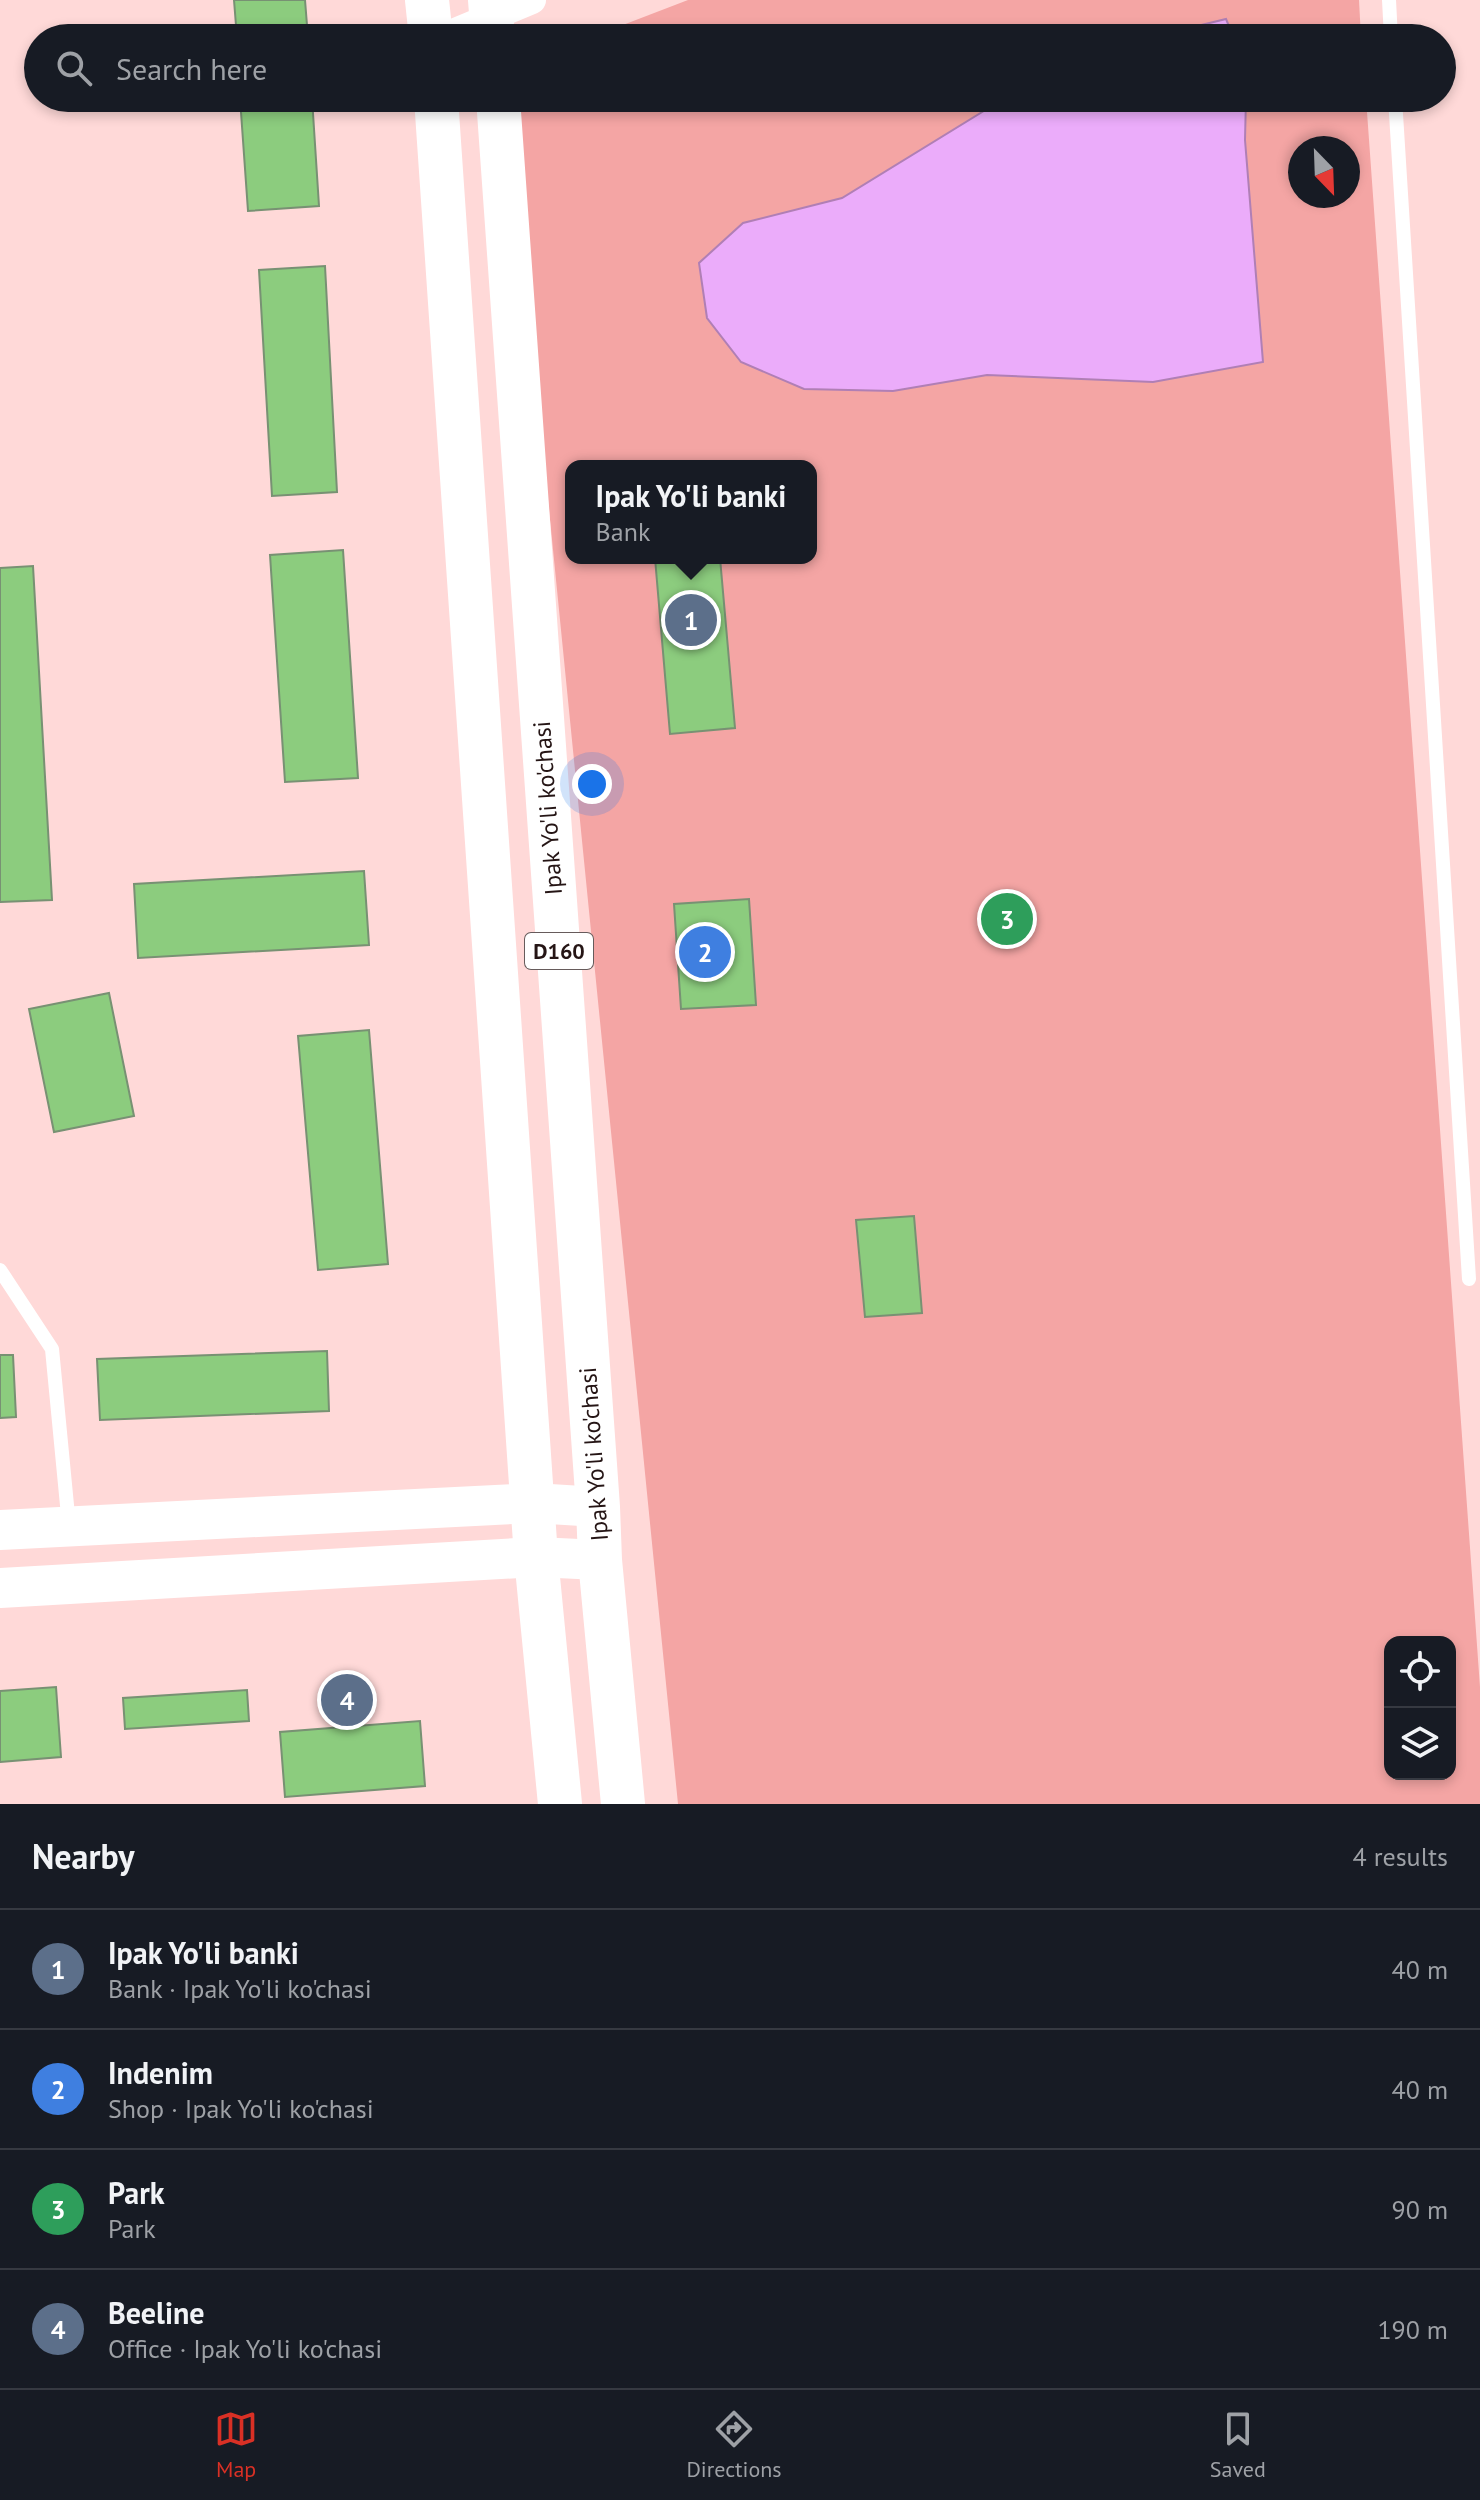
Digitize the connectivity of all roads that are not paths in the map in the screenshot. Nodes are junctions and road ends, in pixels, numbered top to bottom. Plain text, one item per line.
1 (427, 0) edge
2 (532, 0) edge
3 (1389, 0) edge
4 (491, 18) edge
5 (430, 24) edge
6 (1390, 24) edge
7 (437, 112) edge
8 (499, 112) edge
9 (1396, 112) edge
10 (0, 1270) edge
11 (1469, 1279) dead end
12 (533, 1503) junction
13 (598, 1507) junction
14 (69, 1526) junction
15 (0, 1530) edge
16 (536, 1557) junction
17 (600, 1560) junction
18 (0, 1588) edge
19 (560, 1804) edge
20 (623, 1804) edge

1 - 5 main road
2 - 4 street
3 - 6 lane
7 - 12 main road, D160
8 - 13 main road, Ipak Yo'li ko'chasi / D160
9 - 11 lane
10 - 14 lane
12 - 13 street
12 - 14 street
12 - 16 main road, D160
13 - 17 main road, Ipak Yo'li ko'chasi / D160
14 - 15 street
16 - 17 street
16 - 18 street
16 - 19 main road, D160
17 - 20 main road, Ipak Yo'li ko'chasi / D160

